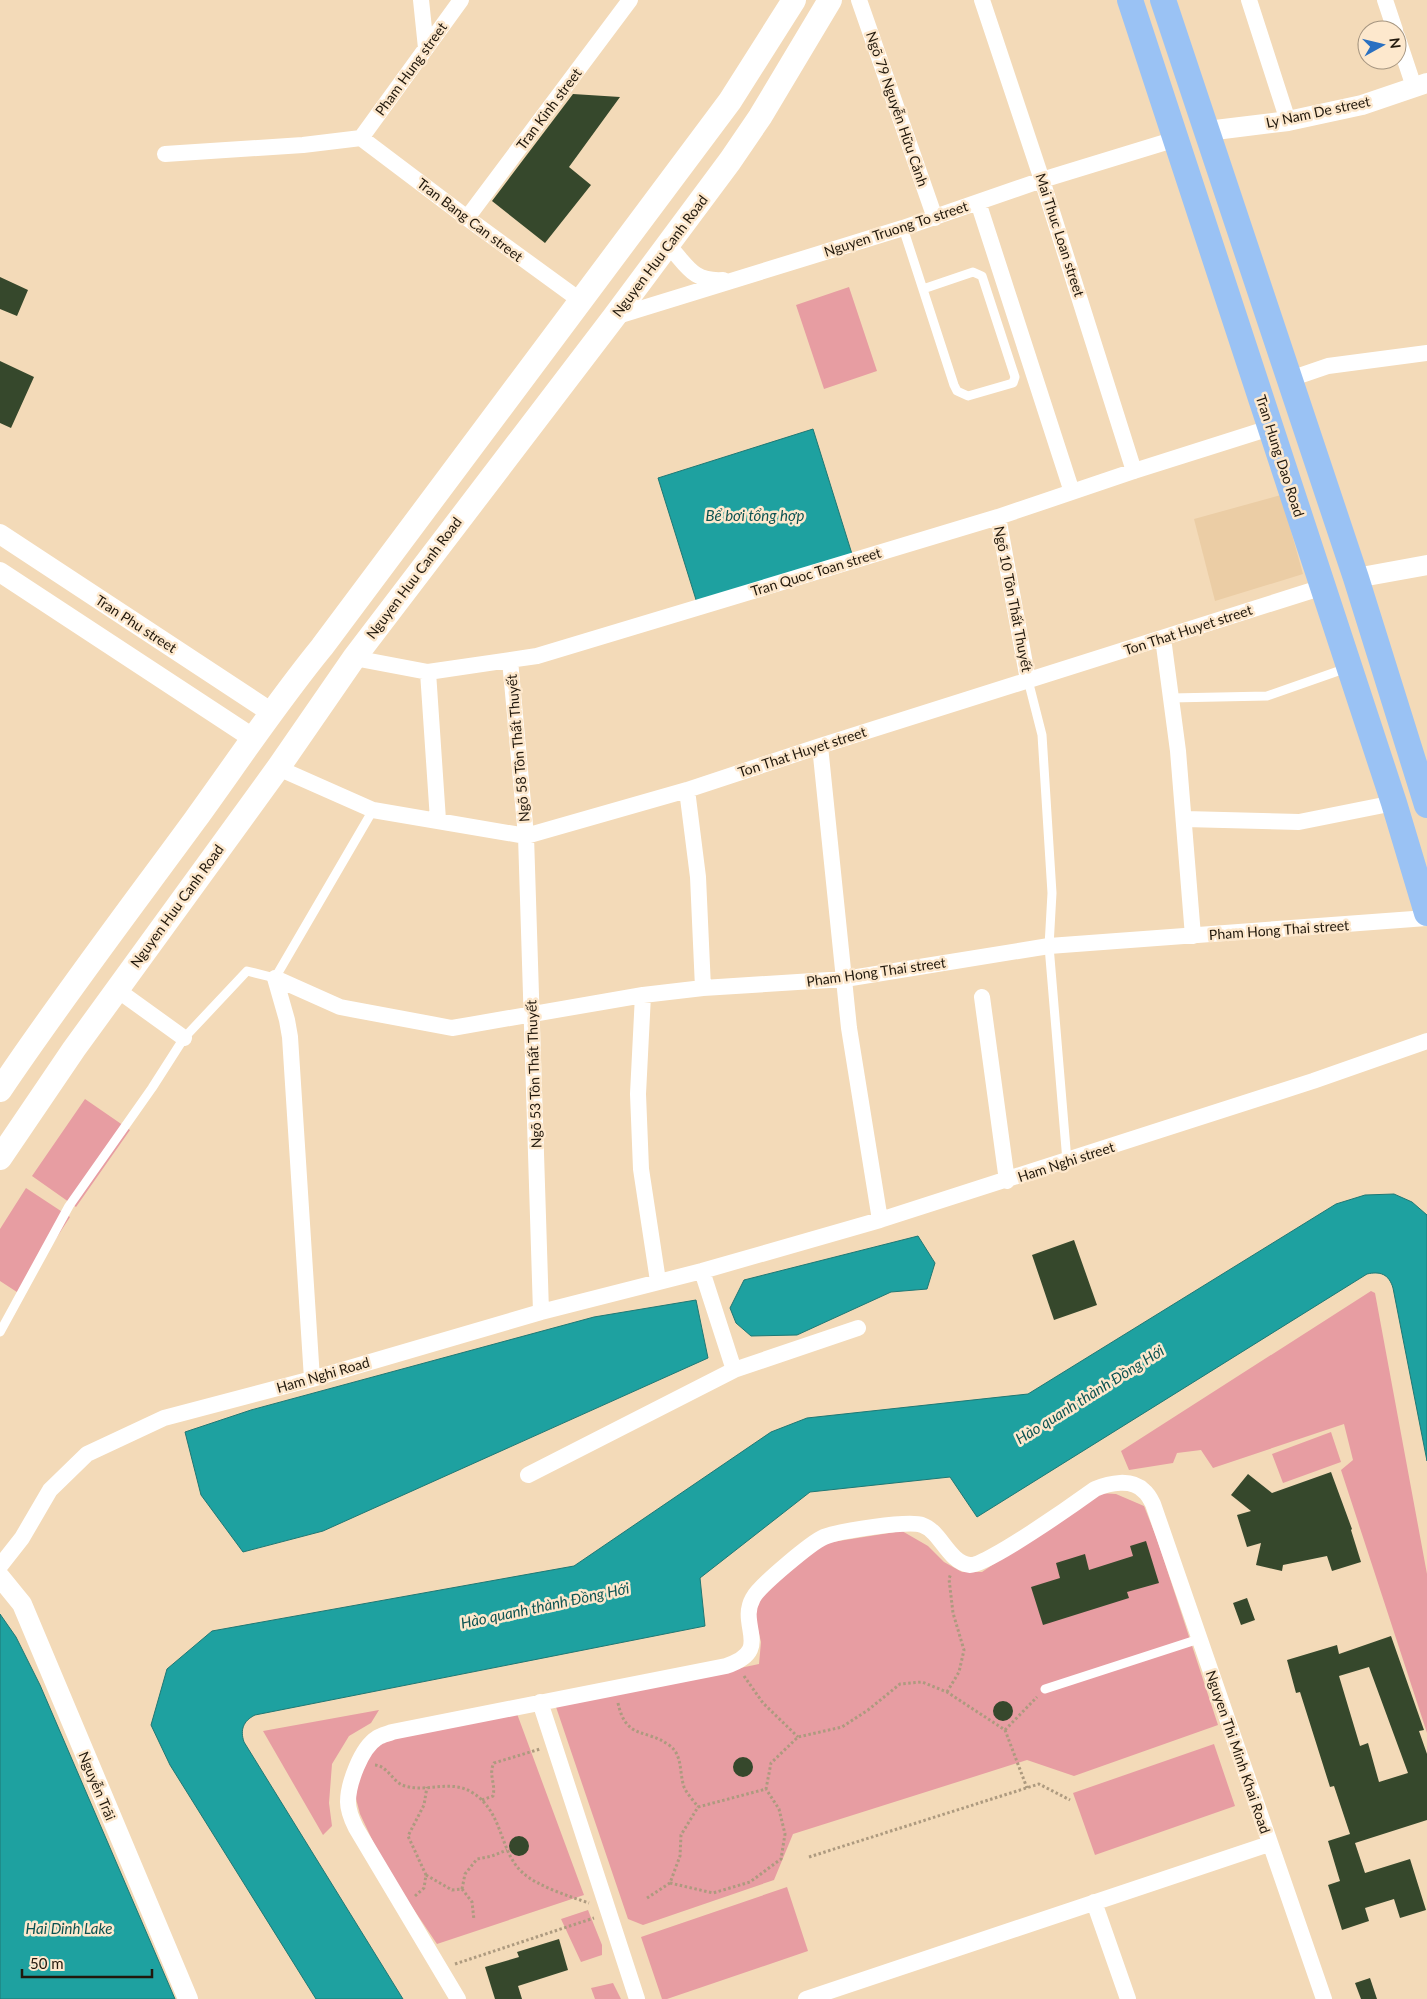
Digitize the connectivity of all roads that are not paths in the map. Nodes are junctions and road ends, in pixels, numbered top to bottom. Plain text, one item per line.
1 (422, 0) edge
2 (461, 0) edge
3 (630, 0) edge
4 (794, 0) edge
5 (830, 0) edge
6 (859, 0) edge
7 (982, 0) edge
8 (1130, 0) edge
9 (1163, 0) edge
10 (1249, 0) edge
11 (1385, 0) edge
12 (1392, 20) edge
13 (426, 48) junction
14 (1407, 57) edge
15 (1420, 85) edge
16 (1288, 121) junction
17 (1207, 131) junction
18 (361, 138) junction
19 (1176, 139) junction
20 (165, 154) dead end
21 (1042, 180) junction
22 (978, 202) junction
23 (467, 218) junction
24 (935, 218) junction
25 (642, 220) junction
26 (904, 228) junction
27 (668, 245) junction
28 (738, 279) junction
29 (924, 288) junction
30 (581, 301) junction
31 (614, 317) junction
32 (1427, 354) edge
33 (1290, 379) junction
34 (1270, 428) junction
35 (1134, 471) junction
36 (1072, 492) junction
37 (998, 517) junction
38 (0, 534) edge
39 (1427, 564) edge
40 (0, 572) edge
41 (1356, 578) junction
42 (1323, 588) junction
43 (1163, 638) junction
44 (354, 658) junction
45 (510, 660) junction
46 (1349, 668) junction
47 (428, 672) junction
48 (1028, 680) junction
49 (1171, 698) junction
50 (272, 713) junction
51 (252, 742) junction
52 (820, 746) junction
53 (278, 768) junction
54 (687, 790) junction
55 (1394, 803) junction
56 (1427, 805) edge
57 (373, 810) junction
58 (1185, 819) junction
59 (438, 820) junction
60 (526, 836) junction
61 (1427, 912) edge
62 (1427, 918) edge
63 (1193, 936) junction
64 (1050, 946) junction
65 (275, 978) junction
66 (845, 979) junction
67 (703, 988) junction
68 (116, 989) junction
69 (642, 994) junction
70 (982, 997) dead end
71 (532, 1014) junction
72 (184, 1038) junction
73 (1427, 1041) edge
74 (0, 1090) edge
75 (1, 1153) edge
76 (1067, 1161) junction
77 (1006, 1181) junction
78 (880, 1220) junction
79 (702, 1271) junction
80 (658, 1281) junction
81 (541, 1312) junction
82 (858, 1328) dead end
83 (0, 1332) edge
84 (734, 1370) junction
85 (312, 1379) junction
86 (528, 1474) dead end
87 (0, 1566) edge
88 (0, 1577) edge
89 (1200, 1639) junction
90 (1045, 1689) road end
91 (540, 1702) junction
92 (1269, 1844) junction
93 (1094, 1902) junction
94 (829, 1995) edge
95 (188, 1999) edge
96 (458, 1999) edge
97 (637, 1999) edge
98 (806, 1999) edge
99 (1128, 1999) edge
100 (1324, 1999) edge

1 - 13 street
2 - 13 street, Pham Hung street
3 - 23 street, Tran Kinh street
4 - 25 main road
5 - 27 main road, Nguyen Huu Canh Road
6 - 24 street, Ngõ 79 Nguyễn Hữu Cảnh
7 - 21 street, Mai Thuc Loan street
8 - 19 main road, Tran Hung Dao Road
9 - 17 main road
10 - 16 street
11 - 12 street
13 - 18 street, Pham Hung street
14 - 15 street
15 - 16 street, Ly Nam De street
16 - 17 street, Ly Nam De street
17 - 19 main road
17 - 33 main road
18 - 20 street
18 - 23 street, Tran Bang Can street
19 - 21 street, Nguyen Truong To street
19 - 34 main road, Tran Hung Dao Road
21 - 22 street, Nguyen Truong To street
21 - 35 street, Mai Thuc Loan street
22 - 24 street, Nguyen Truong To street
22 - 36 street
23 - 30 street, Tran Bang Can street
24 - 26 street, Nguyen Truong To street
25 - 27 main road
25 - 30 main road
26 - 28 street, Nguyen Truong To street
26 - 29 lane
27 - 28 street
27 - 31 main road, Nguyen Huu Canh Road
28 - 31 street, Nguyen Truong To street
29 - 29 lane
30 - 31 main road
30 - 50 main road
31 - 44 main road, Nguyen Huu Canh Road
32 - 33 street
33 - 41 main road
34 - 35 street, Tran Quoc Toan street
34 - 42 main road, Tran Hung Dao Road
35 - 36 street, Tran Quoc Toan street
36 - 37 street, Tran Quoc Toan street
37 - 45 street, Tran Quoc Toan street
37 - 48 street, Ngõ 10 Tôn Thất Thuyết
38 - 50 street, Tran Phu street
39 - 41 street
40 - 51 street
41 - 42 main road
41 - 56 main road
42 - 43 street, Ton That Huyet street
42 - 46 main road, Tran Hung Dao Road
43 - 48 street, Ton That Huyet street
43 - 49 street
44 - 47 street, Tran Quoc Toan street
44 - 53 main road, Nguyen Huu Canh Road
45 - 47 street, Tran Quoc Toan street
45 - 60 street, Ngõ 58 Tôn Thất Thuyết
46 - 49 lane
46 - 55 main road, Tran Hung Dao Road
47 - 59 street
48 - 52 street, Ton That Huyet street
48 - 64 lane
49 - 58 street
50 - 51 main road
51 - 53 main road
51 - 74 main road
52 - 54 street, Ton That Huyet street
52 - 66 street
53 - 57 street, Ton That Huyet street
53 - 68 main road, Nguyen Huu Canh Road
54 - 60 street, Ton That Huyet street
54 - 67 street
55 - 58 street
55 - 61 main road, Tran Hung Dao Road
57 - 59 street, Ton That Huyet street
57 - 65 lane
58 - 63 street
59 - 60 street, Ton That Huyet street
60 - 71 street, Ngõ 53 Tôn Thất Thuyết
62 - 63 street, Pham Hong Thai street
63 - 64 street, Pham Hong Thai street
64 - 66 street, Pham Hong Thai street
64 - 76 lane
65 - 71 street, Pham Hong Thai street
65 - 72 lane
65 - 85 street
66 - 67 street, Pham Hong Thai street
66 - 78 street
67 - 69 street, Pham Hong Thai street
68 - 72 street
68 - 75 main road, Nguyen Huu Canh Road
69 - 71 street, Pham Hong Thai street
69 - 80 street
70 - 77 street
71 - 81 street, Ngõ 53 Tôn Thất Thuyết
72 - 83 lane
73 - 76 street, Ham Nghi street
76 - 77 street, Ham Nghi street
77 - 78 street, Ham Nghi street
78 - 79 street, Ham Nghi street
79 - 80 street, Ham Nghi Road
79 - 84 street
80 - 81 street, Ham Nghi Road
81 - 85 street, Ham Nghi Road
82 - 84 street
84 - 86 street
85 - 87 street, Ham Nghi Road
88 - 95 street, Nguyễn Trãi
89 - 90 lane
89 - 91 street, Nguyen Thi Minh Khai Road
89 - 92 street, Nguyen Thi Minh Khai Road
91 - 96 street
91 - 97 street
92 - 93 street
92 - 100 street, Nguyen Thi Minh Khai Road
93 - 94 street
93 - 99 street
94 - 98 street

